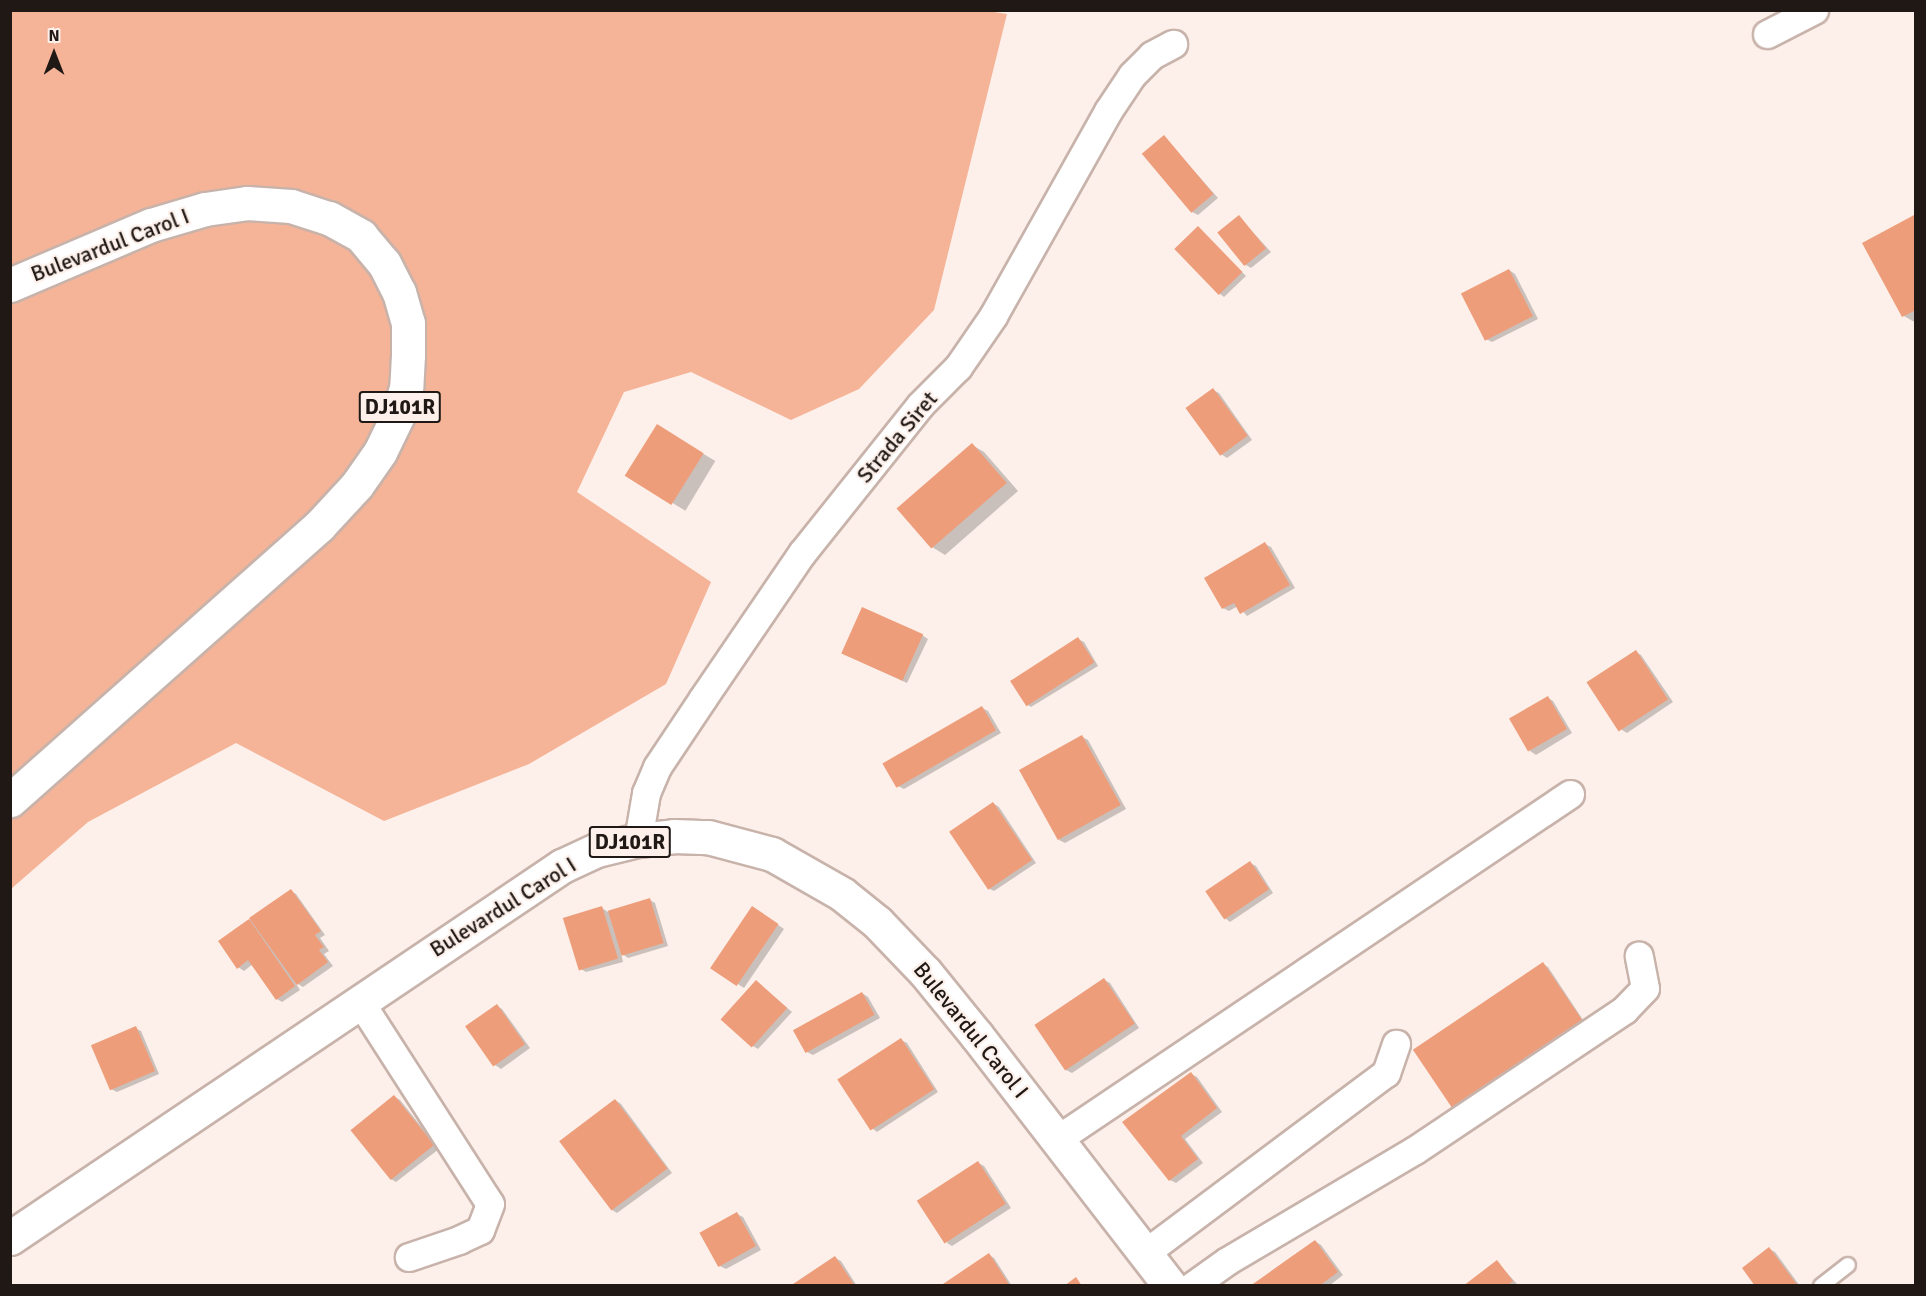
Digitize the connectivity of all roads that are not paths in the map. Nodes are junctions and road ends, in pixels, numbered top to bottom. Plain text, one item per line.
1 (1814, 10) edge
2 (1767, 34) dead end
3 (1173, 44) dead end
4 (10, 285) edge
5 (1570, 794) dead end
6 (10, 800) edge
7 (638, 840) junction
8 (1639, 956) dead end
9 (359, 1000) junction
10 (1396, 1044) dead end
11 (1059, 1138) junction
12 (10, 1239) edge
13 (1145, 1253) junction
14 (409, 1257) dead end
15 (1848, 1265) dead end
16 (1170, 1286) edge
17 (1192, 1286) edge
18 (1821, 1286) edge

1 - 2 street
3 - 7 street, Strada Siret
4 - 6 main road, Bulevardul Carol I / DJ101R
5 - 11 street
7 - 9 main road, Bulevardul Carol I / DJ101R
7 - 11 main road, Bulevardul Carol I / DJ101R
8 - 17 street
9 - 12 main road, Bulevardul Carol I / DJ101R
9 - 14 street
10 - 13 street
11 - 13 main road, Bulevardul Carol I / DJ101R
13 - 16 main road, Bulevardul Carol I / DJ101R
15 - 18 lane

